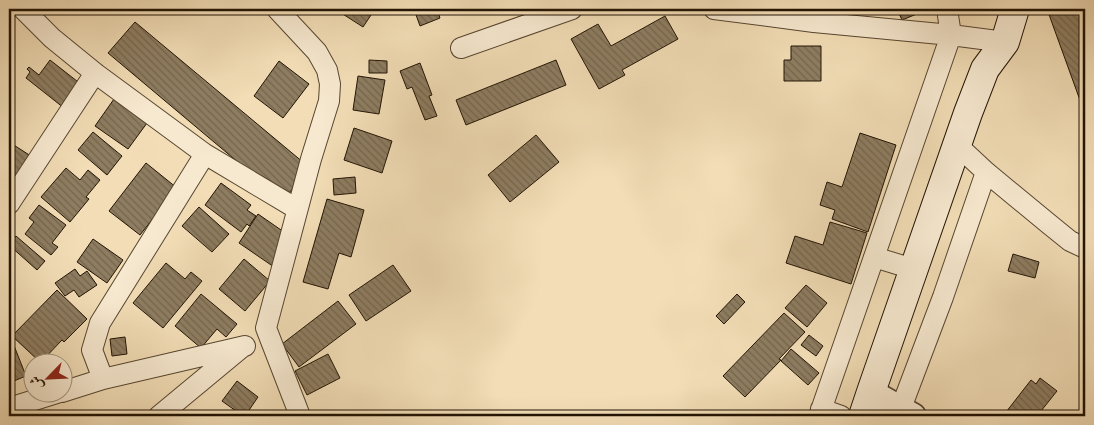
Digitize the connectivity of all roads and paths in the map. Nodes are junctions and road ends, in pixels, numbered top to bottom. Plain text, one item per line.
1 (23, 9) edge
2 (277, 9) edge
3 (572, 9) edge
4 (714, 9) edge
5 (946, 9) edge
6 (997, 9) edge
7 (1015, 9) edge
8 (951, 35) junction
9 (995, 40) junction
10 (461, 48) dead end
11 (95, 74) junction
12 (956, 144) junction
13 (205, 154) junction
14 (986, 172) junction
15 (9, 204) edge
16 (297, 209) junction
17 (1085, 248) edge
18 (874, 257) junction
19 (913, 268) junction
20 (266, 328) junction
21 (244, 346) junction
22 (103, 379) junction
23 (72, 389) edge
24 (28, 402) edge
25 (867, 404) edge
26 (9, 408) edge
27 (820, 413) edge
28 (904, 414) edge
29 (159, 416) edge
30 (300, 416) edge
31 (841, 416) edge

1 - 11 street
2 - 16 street
3 - 10 street
4 - 8 street
5 - 8 street
6 - 9 main road
7 - 9 main road
8 - 9 street
8 - 18 street
9 - 12 main road
11 - 13 street
11 - 15 street
12 - 14 street
12 - 19 main road
13 - 16 street
13 - 22 street
14 - 17 street
14 - 28 street
16 - 20 street
18 - 19 street
18 - 27 street
19 - 25 main road
20 - 21 street
20 - 30 street
21 - 22 street
21 - 29 street
22 - 23 street
24 - 26 street
25 - 28 street
27 - 31 street

